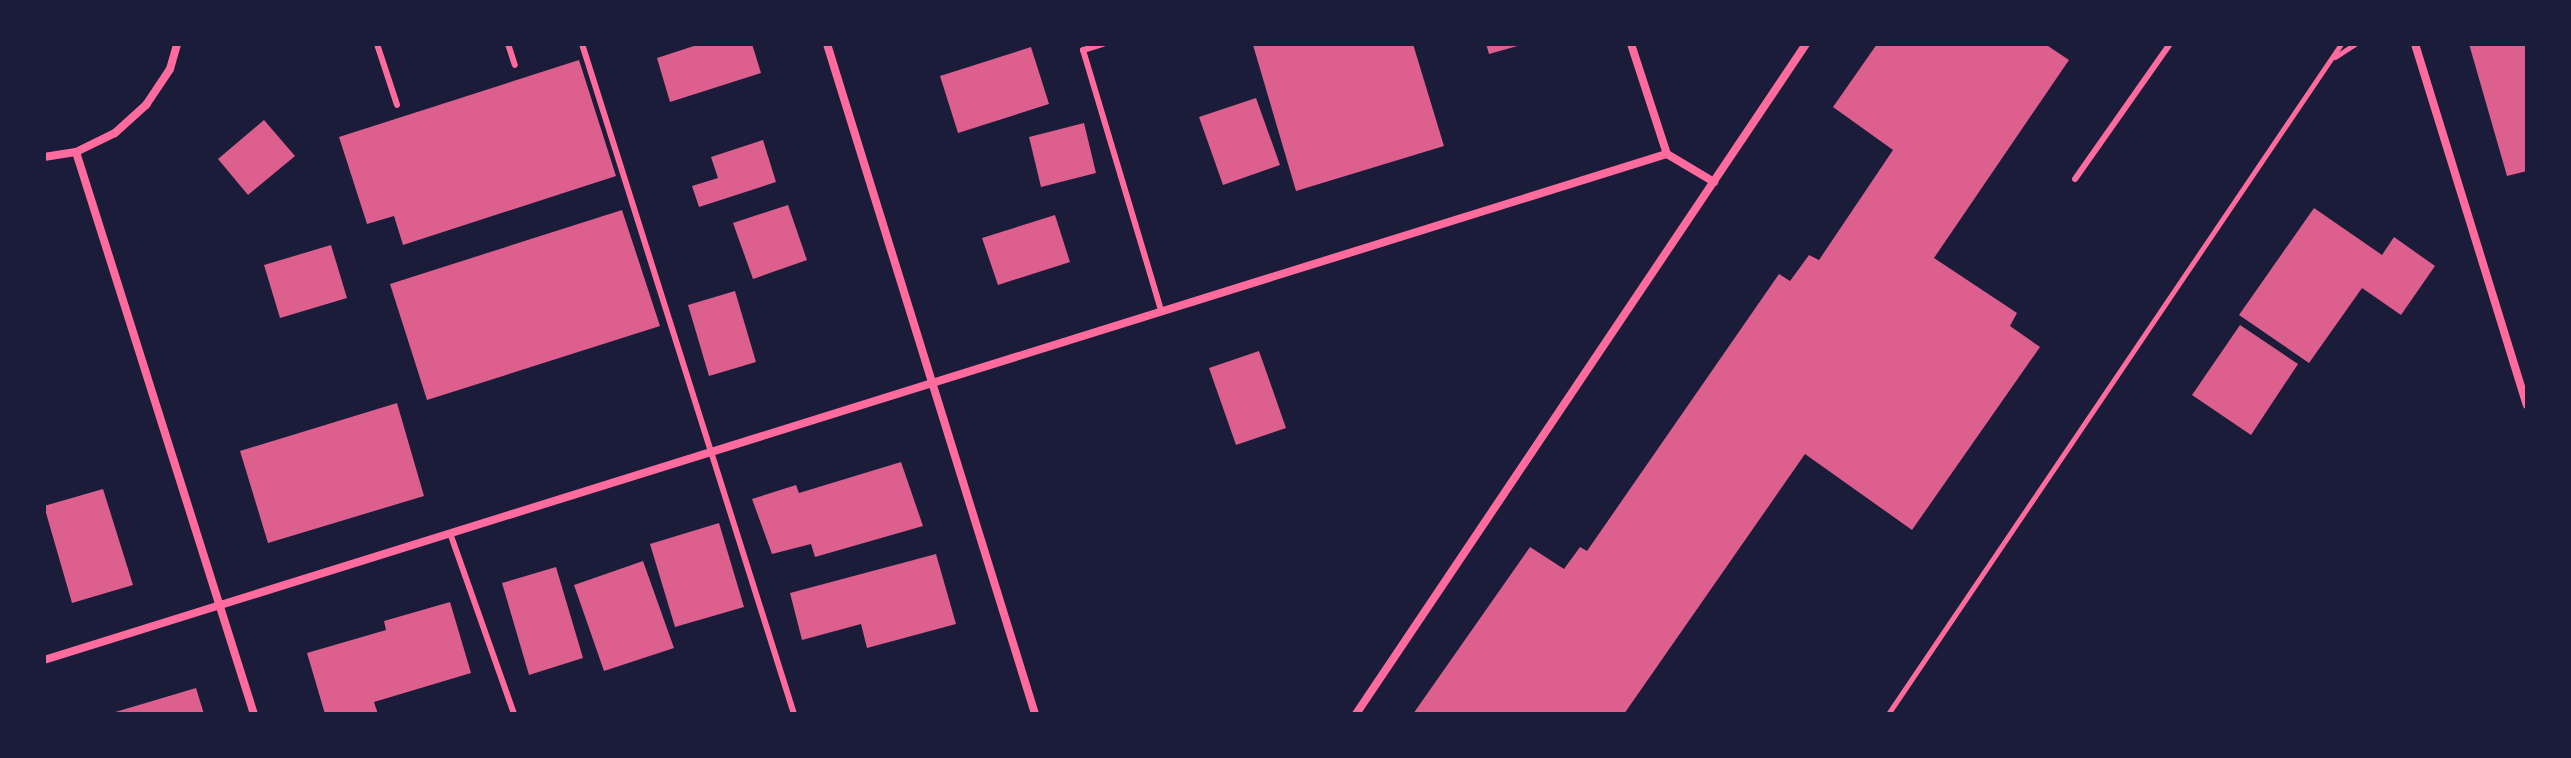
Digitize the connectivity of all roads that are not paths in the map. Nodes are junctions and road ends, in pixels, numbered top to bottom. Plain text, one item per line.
1 (177, 44) edge
2 (377, 44) edge
3 (508, 44) edge
4 (582, 44) edge
5 (827, 44) edge
6 (1103, 44) edge
7 (1631, 44) edge
8 (1806, 44) edge
9 (2170, 44) edge
10 (2415, 44) edge
11 (1082, 47) edge
12 (515, 65) dead end
13 (397, 105) dead end
14 (76, 152) junction
15 (1667, 154) junction
16 (44, 157) edge
17 (2075, 179) dead end
18 (1714, 182) junction
19 (1161, 310) junction
20 (932, 382) junction
21 (2527, 405) edge
22 (713, 450) junction
23 (450, 533) junction
24 (222, 605) junction
25 (44, 660) edge
26 (793, 712) edge
27 (254, 714) edge
28 (514, 714) edge
29 (783, 714) edge
30 (1035, 714) edge
31 (1356, 714) edge

1 - 14 street
2 - 13 lane
3 - 12 lane
4 - 22 lane
5 - 20 street
6 - 11 lane
7 - 15 street
8 - 18 street
9 - 17 lane
10 - 21 street
11 - 19 lane
14 - 16 street
14 - 24 street
15 - 18 street
15 - 19 street
18 - 31 street
19 - 20 street
20 - 22 street
20 - 30 street
22 - 23 street
22 - 26 lane
23 - 24 street
23 - 28 lane
24 - 25 street
24 - 27 street
26 - 29 lane

